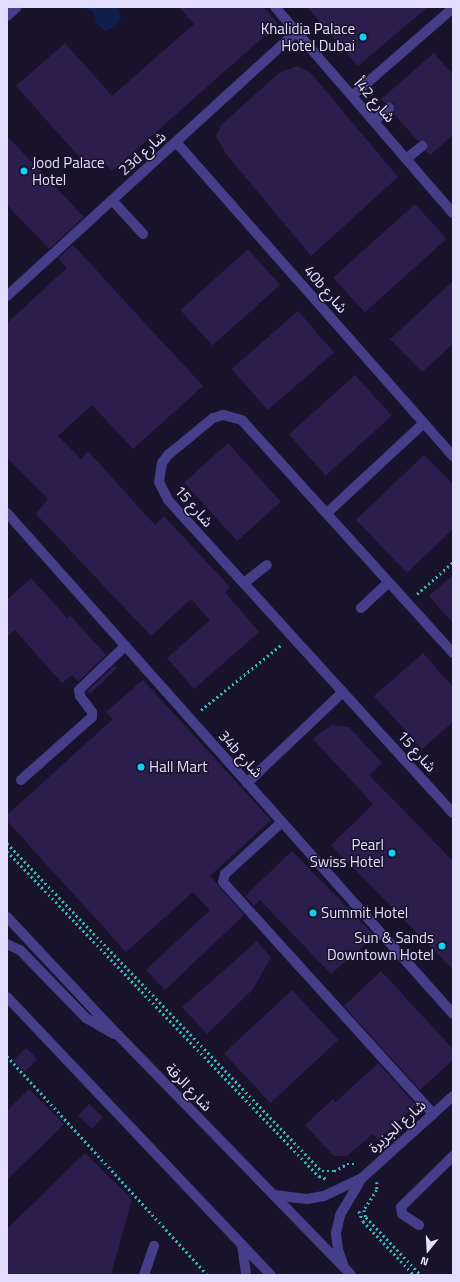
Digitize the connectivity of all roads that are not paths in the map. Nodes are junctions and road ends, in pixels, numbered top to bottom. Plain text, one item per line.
1 (17, 7) edge
2 (275, 7) edge
3 (453, 8) edge
4 (7, 16) edge
5 (296, 32) junction
6 (352, 96) junction
7 (389, 108) dead end
8 (374, 121) junction
9 (176, 142) junction
10 (422, 146) dead end
11 (406, 159) junction
12 (112, 200) junction
13 (453, 213) edge
14 (143, 234) dead end
15 (7, 296) edge
16 (424, 423) junction
17 (453, 456) edge
18 (7, 513) edge
19 (327, 513) junction
20 (267, 564) dead end
21 (389, 582) junction
22 (244, 583) junction
23 (361, 608) dead end
24 (125, 646) junction
25 (453, 653) edge
26 (343, 692) junction
27 (21, 780) dead end
28 (247, 783) junction
29 (453, 812) edge
30 (282, 822) junction
31 (7, 917) edge
32 (7, 944) edge
33 (7, 998) edge
34 (453, 1014) edge
35 (118, 1035) junction
36 (453, 1098) edge
37 (433, 1114) junction
38 (453, 1156) edge
39 (365, 1175) junction
40 (274, 1195) junction
41 (419, 1225) dead end
42 (242, 1245) junction
43 (154, 1246) dead end
44 (344, 1267) junction
45 (144, 1275) edge
46 (246, 1275) edge
47 (271, 1275) edge
48 (351, 1275) edge

1 - 4 street
2 - 5 street, شارع 42أ
3 - 6 street
5 - 6 street, شارع 42أ
5 - 9 street, 23d شارع
6 - 8 street, شارع 42أ
7 - 8 street
8 - 11 street, شارع 42أ
9 - 12 street, 23d شارع
9 - 16 street, 40b شارع
10 - 11 street
11 - 13 street, شارع 42أ
12 - 14 street
12 - 15 street, 23d شارع
16 - 17 street, 40b شارع
16 - 19 street
18 - 24 street, 34b شارع
19 - 21 street, شارع 15
19 - 22 street, شارع 15
20 - 22 street
21 - 23 street
21 - 25 street, شارع 15
22 - 26 street, شارع 15
24 - 27 street
24 - 28 street, 34b شارع
26 - 28 street
26 - 29 street, شارع 15
28 - 30 street, 34b شارع
30 - 34 street, 34b شارع
30 - 37 street
31 - 35 street, شارع الرقة
32 - 35 street
33 - 42 street
35 - 40 street, شارع الرقة
36 - 37 street, شارع الجزيرة
37 - 39 street, شارع الجزيرة
38 - 41 street
39 - 40 street, شارع الجزيرة
39 - 44 street, شارع الجزيرة
40 - 44 street, شارع الرقة
42 - 46 street
42 - 47 street
43 - 45 street
44 - 48 street, شارع الرقة

